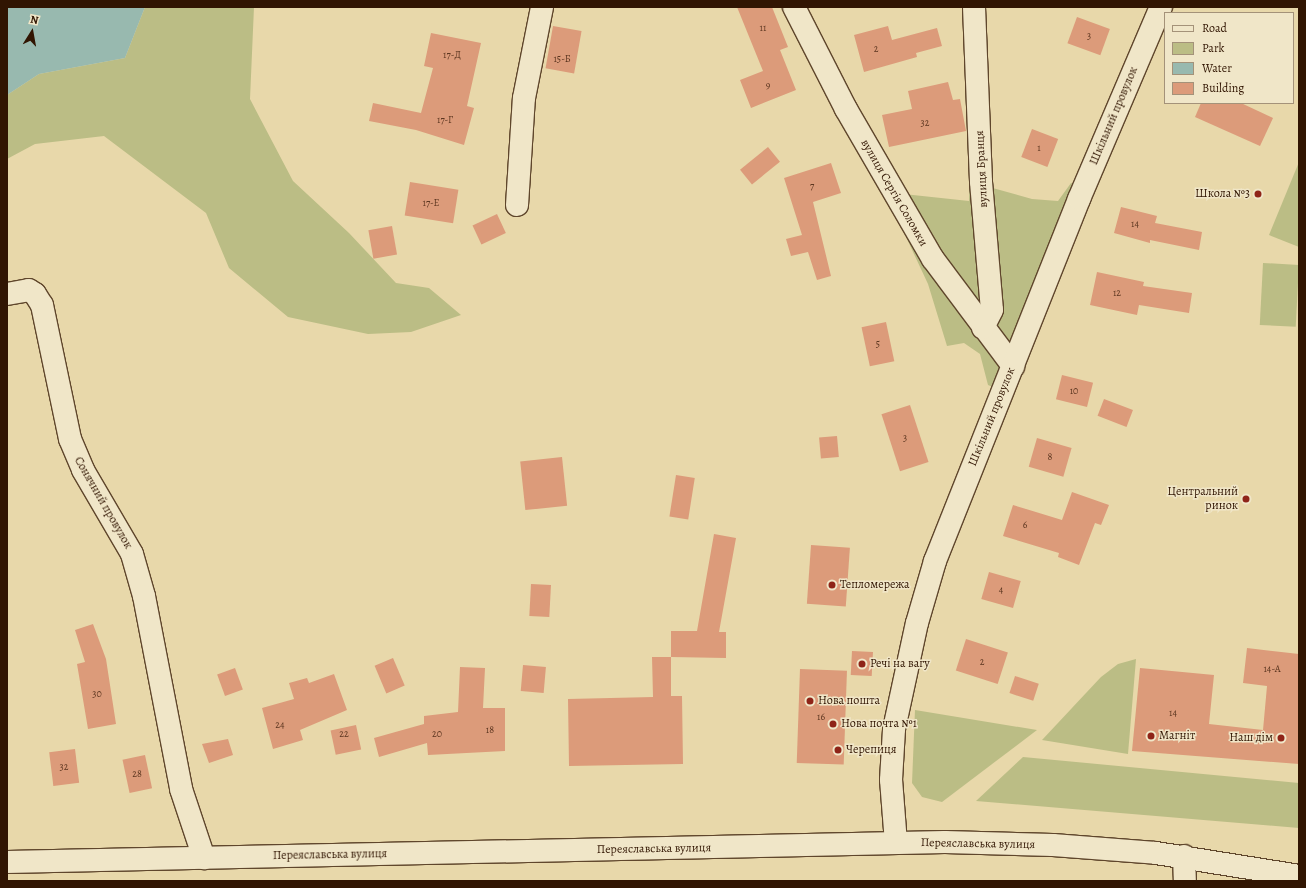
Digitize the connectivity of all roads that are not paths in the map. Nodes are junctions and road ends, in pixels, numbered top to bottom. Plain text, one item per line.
1 (542, 7) edge
2 (794, 7) edge
3 (974, 7) edge
4 (1161, 7) edge
5 (517, 205) dead end
6 (7, 294) edge
7 (984, 328) junction
8 (1013, 366) junction
9 (896, 843) junction
10 (1184, 856) junction
11 (204, 858) junction
12 (7, 862) edge
13 (1299, 876) edge
14 (1185, 881) edge

1 - 5 street
2 - 7 street, вулиця Сергія Соломки
3 - 7 street, вулиця Бранця
4 - 8 street, Шкільний провулок
6 - 11 street, Сонячний провулок
7 - 8 street, вулиця Сергія Соломки
8 - 9 street, Шкільний провулок
9 - 10 street, Переяславська вулиця
9 - 11 street, Переяславська вулиця
10 - 13 street, Переяславська вулиця
10 - 14 street
11 - 12 street, Переяславська вулиця

